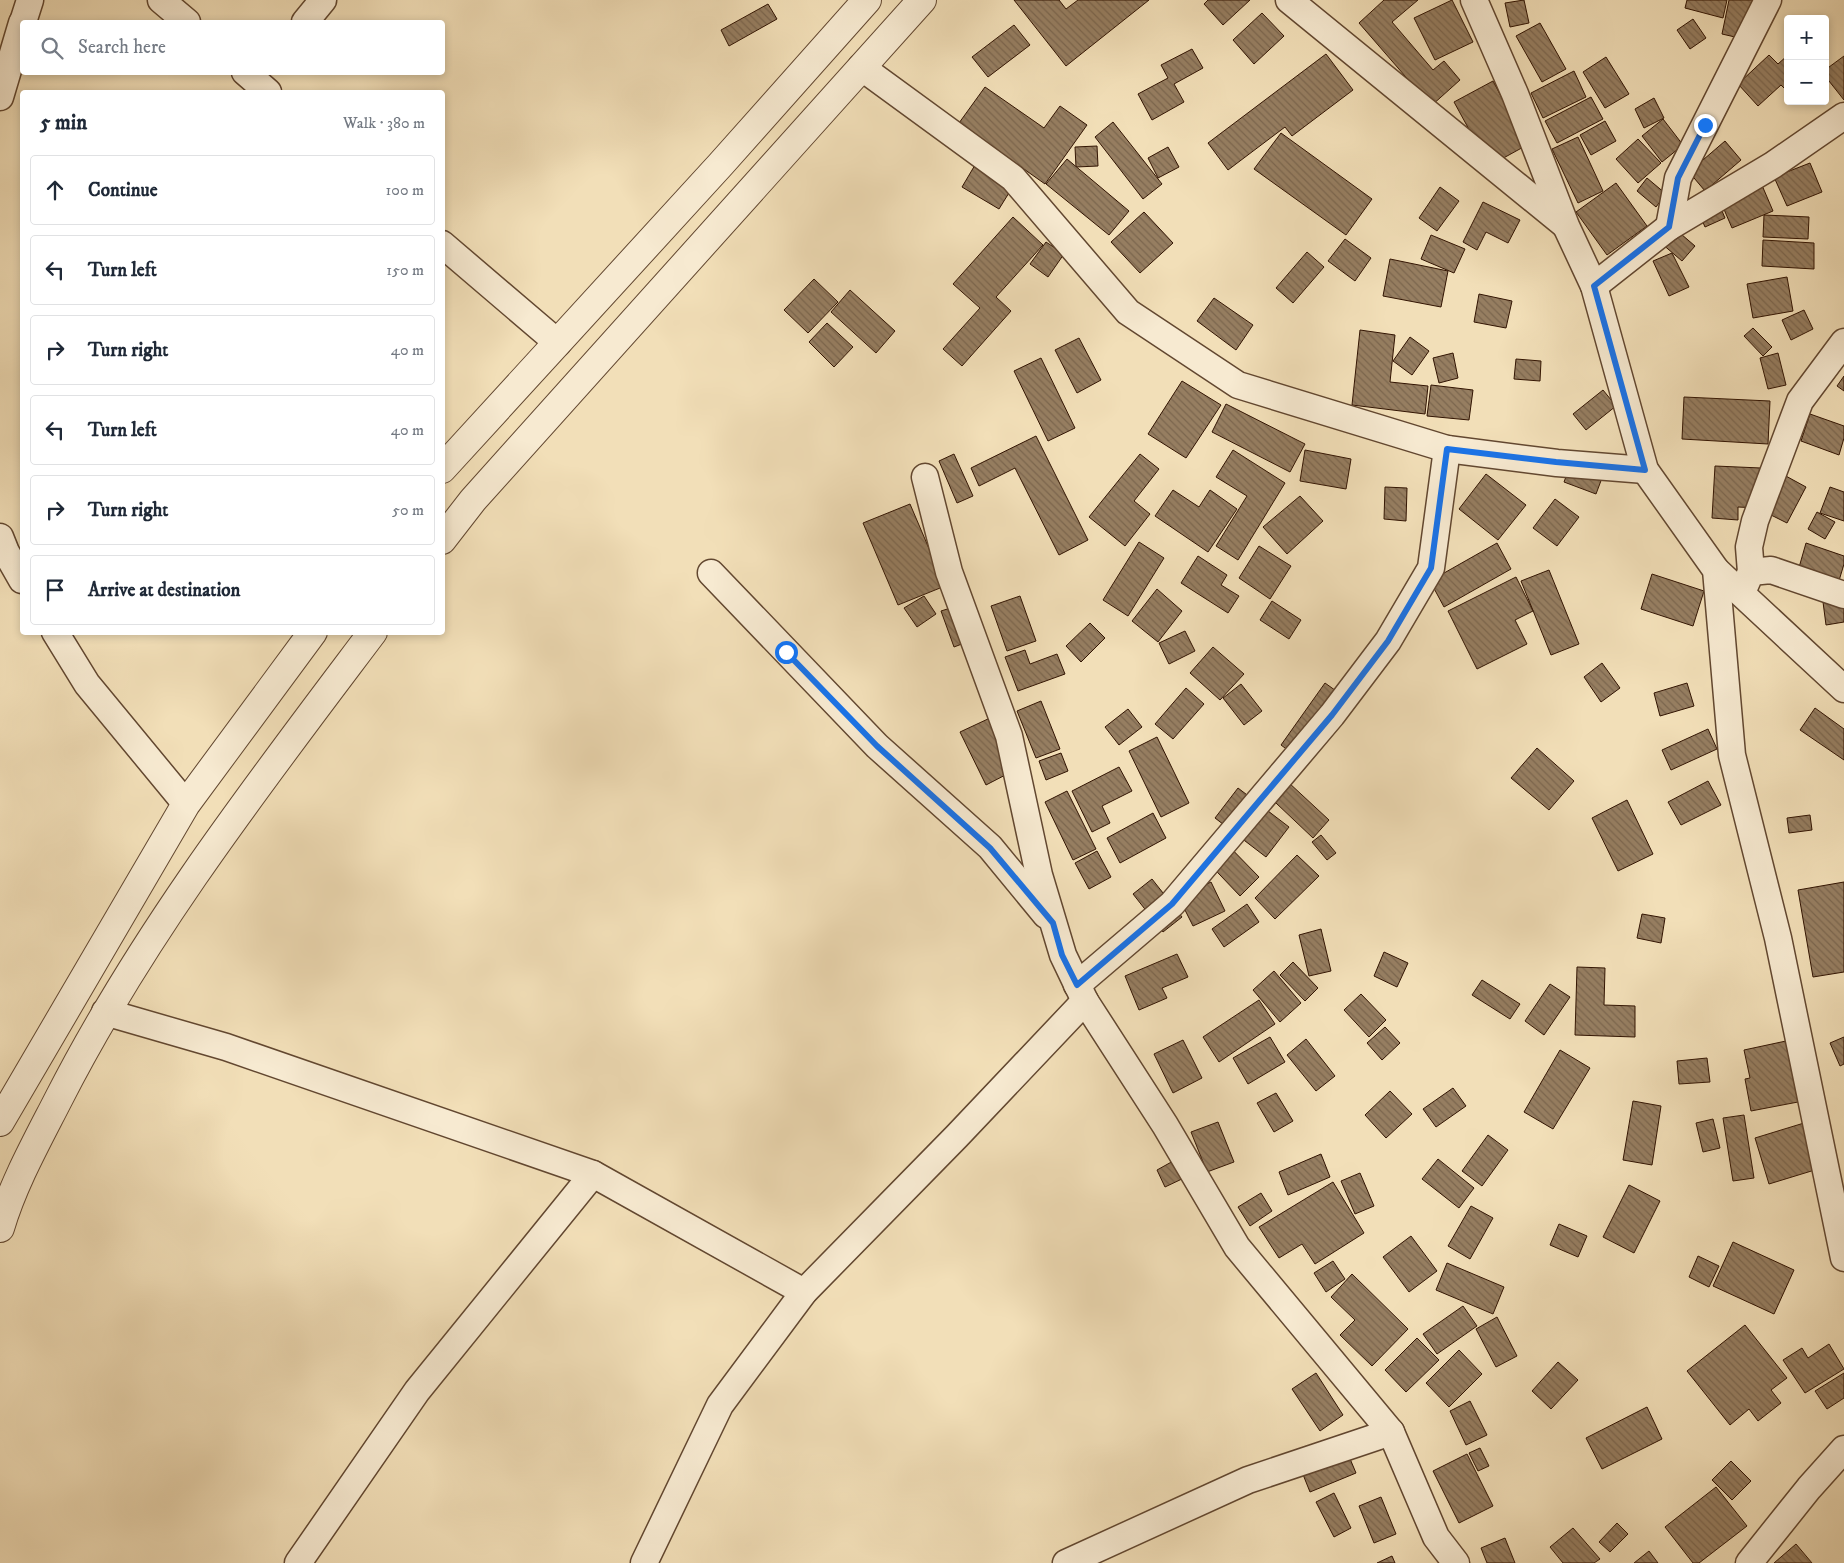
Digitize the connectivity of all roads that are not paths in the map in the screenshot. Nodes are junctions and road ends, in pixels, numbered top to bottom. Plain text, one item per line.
1 (30, 0) edge
2 (161, 0) edge
3 (323, 0) edge
4 (867, 0) edge
5 (922, 0) edge
6 (1289, 0) edge
7 (1474, 0) edge
8 (1768, 0) edge
9 (24, 20) edge
10 (185, 20) edge
11 (307, 20) edge
12 (20, 33) edge
13 (861, 67) junction
14 (0, 97) edge
15 (1844, 116) edge
16 (1566, 226) junction
17 (1669, 227) junction
18 (445, 247) edge
19 (1594, 286) junction
20 (1844, 342) edge
21 (558, 343) junction
22 (1447, 449) junction
23 (445, 466) edge
24 (1645, 470) junction
25 (925, 478) dead end
26 (445, 536) edge
27 (0, 537) edge
28 (1716, 570) junction
29 (711, 573) dead end
30 (20, 576) edge
31 (1746, 583) junction
32 (1844, 595) edge
33 (57, 635) edge
34 (311, 635) edge
35 (371, 635) edge
36 (1844, 689) edge
37 (186, 804) junction
38 (1053, 923) junction
39 (1081, 993) junction
40 (105, 1012) junction
41 (0, 1122) edge
42 (592, 1174) junction
43 (0, 1228) edge
44 (1844, 1258) edge
45 (804, 1292) junction
46 (1391, 1432) junction
47 (1844, 1449) edge
48 (298, 1563) edge
49 (644, 1563) edge
50 (1066, 1563) edge
51 (1456, 1563) edge
52 (1749, 1563) edge

1 - 9 street
2 - 10 street
3 - 11 street
4 - 21 street
5 - 13 street
6 - 16 street
7 - 16 street
8 - 17 street
12 - 14 street
13 - 22 street
13 - 26 street
15 - 17 street
16 - 19 street
17 - 19 street
18 - 21 street
19 - 24 street
20 - 31 street
21 - 23 street
22 - 24 street
22 - 39 street
24 - 28 street
25 - 38 street
27 - 30 street
28 - 31 street
28 - 44 street
29 - 38 street
31 - 32 street
31 - 36 street
33 - 37 street
34 - 37 street
35 - 40 street
37 - 41 street
38 - 39 street
39 - 45 street
39 - 46 street
40 - 42 street
40 - 43 street
42 - 45 street
42 - 48 street
45 - 49 street
46 - 50 street
46 - 51 street
47 - 52 street

